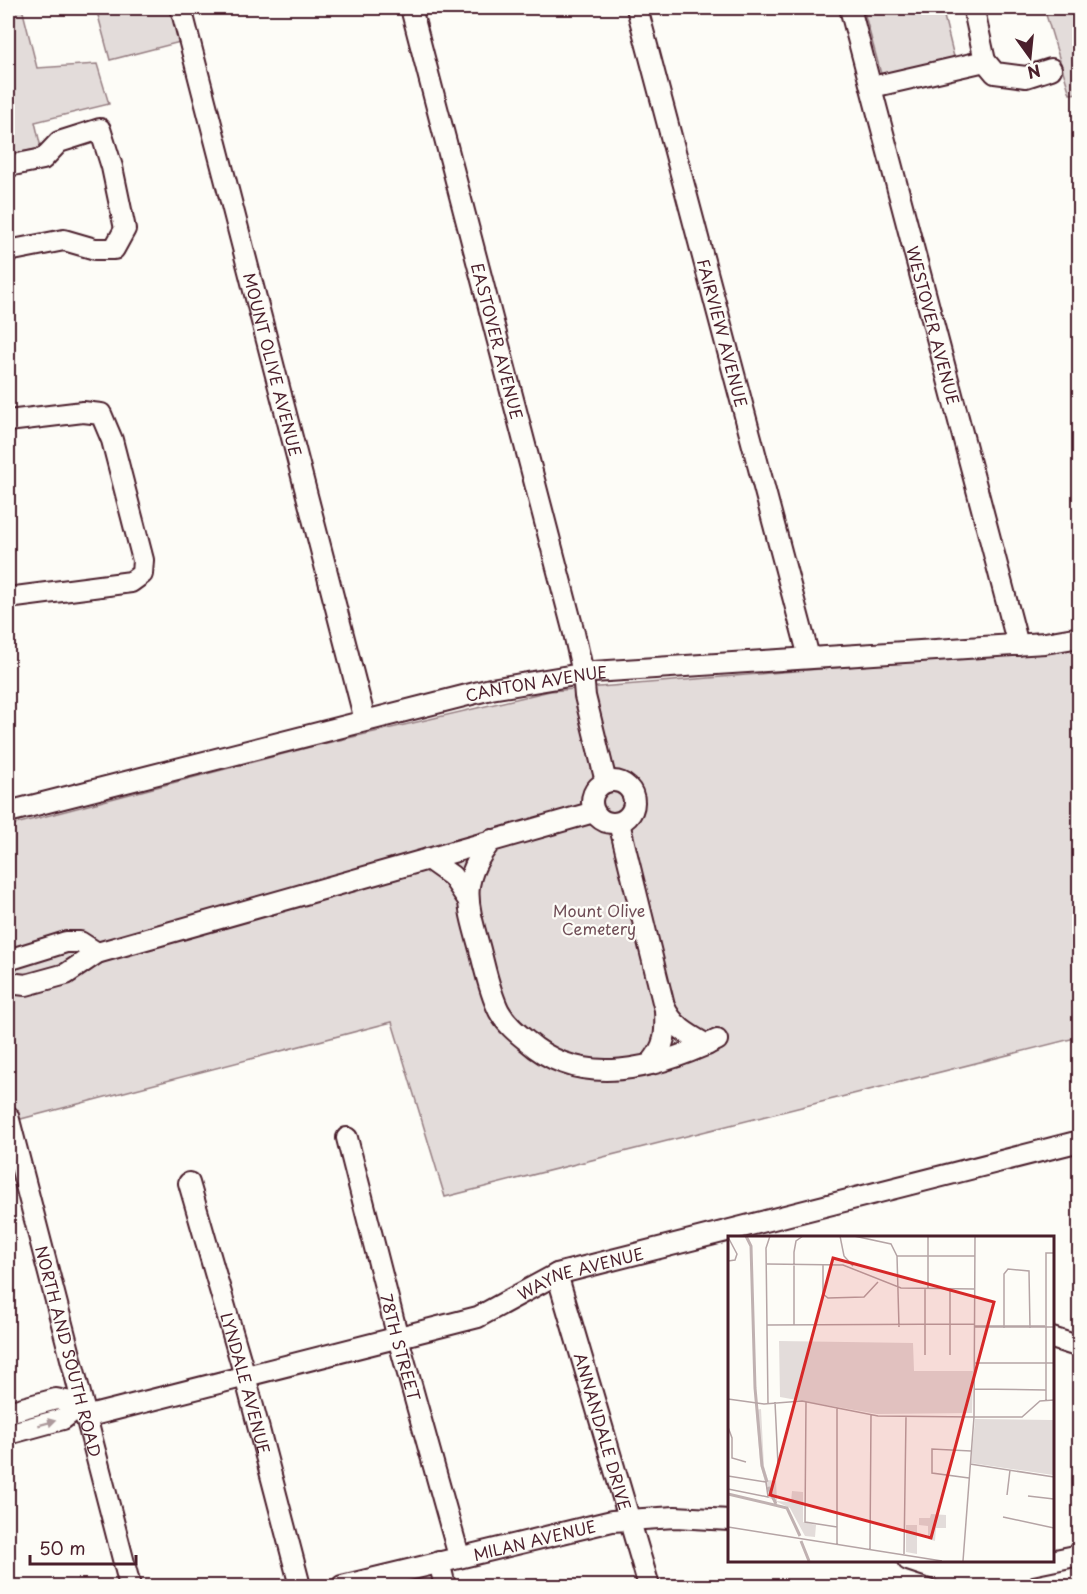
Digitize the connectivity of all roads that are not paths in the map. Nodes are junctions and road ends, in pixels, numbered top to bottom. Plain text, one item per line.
1 (181, 8) edge
2 (411, 8) edge
3 (637, 8) edge
4 (850, 8) edge
5 (975, 15) dead end
6 (977, 63) junction
7 (1051, 69) dead end
8 (872, 87) junction
9 (8, 166) edge
10 (8, 251) edge
11 (8, 421) edge
12 (8, 598) edge
13 (1080, 637) edge
14 (1018, 645) junction
15 (809, 657) junction
16 (583, 673) junction
17 (365, 720) junction
18 (606, 782) junction
19 (8, 812) edge
20 (594, 812) junction
21 (619, 823) junction
22 (492, 840) junction
23 (428, 859) junction
24 (467, 898) junction
25 (97, 953) junction
26 (8, 960) edge
27 (8, 983) edge
28 (664, 1006) junction
29 (650, 1064) junction
30 (8, 1116) edge
31 (347, 1138) dead end
32 (1080, 1141) edge
33 (15, 1178) edge
34 (189, 1182) dead end
35 (558, 1274) junction
36 (398, 1338) junction
37 (1054, 1338) edge
38 (1080, 1347) edge
39 (245, 1376) junction
40 (83, 1411) junction
41 (8, 1412) edge
42 (8, 1434) edge
43 (728, 1520) edge
44 (630, 1521) junction
45 (1080, 1555) edge
46 (459, 1556) junction
47 (1054, 1560) edge
48 (911, 1561) edge
49 (1052, 1561) edge
50 (439, 1562) junction
51 (1023, 1567) junction
52 (947, 1573) junction
53 (130, 1587) edge
54 (300, 1587) edge
55 (342, 1587) edge
56 (446, 1587) edge
57 (649, 1587) edge
58 (965, 1587) edge
59 (1016, 1587) edge

1 - 17 street, MOUNT OLIVE AVENUE
2 - 16 street, EASTOVER AVENUE
3 - 15 street, FAIRVIEW AVENUE
4 - 8 street, WESTOVER AVENUE
5 - 6 street
6 - 7 street
6 - 8 street
8 - 14 street, WESTOVER AVENUE
9 - 10 street
11 - 12 street
13 - 14 street, CANTON AVENUE
14 - 15 street, CANTON AVENUE
15 - 16 street, CANTON AVENUE
16 - 17 street, CANTON AVENUE
16 - 18 street, EASTOVER AVENUE
17 - 19 street, CANTON AVENUE
18 - 20 street
18 - 21 street
20 - 21 street
20 - 22 street
21 - 28 street
22 - 23 street
22 - 24 street
23 - 24 street
23 - 25 street
24 - 29 street
25 - 26 street
25 - 27 street
28 - 29 street
28 - 29 street
30 - 33 street, NORTH AND SOUTH ROAD
31 - 36 street, 78TH STREET
32 - 35 street, WAYNE AVENUE
33 - 40 street, NORTH AND SOUTH ROAD
34 - 39 street, LYNDALE AVENUE
35 - 36 street, WAYNE AVENUE
35 - 44 street, ANNANDALE DRIVE
36 - 39 street, WAYNE AVENUE
36 - 46 street, 78TH STREET
37 - 38 street
39 - 40 street, WAYNE AVENUE
39 - 54 street, LYNDALE AVENUE
40 - 41 street, WAYNE AVENUE
42 -> 40 street, WAYNE AVENUE
40 - 53 street, NORTH AND SOUTH ROAD
43 - 44 street, MILAN AVENUE
44 - 46 street, MILAN AVENUE
44 - 57 street, ANNANDALE DRIVE
45 - 47 street
46 - 50 street, MILAN AVENUE
48 - 52 street
49 - 51 street
50 - 55 street, MILAN AVENUE
50 - 56 street
51 - 52 street
51 - 59 street
52 - 58 street

